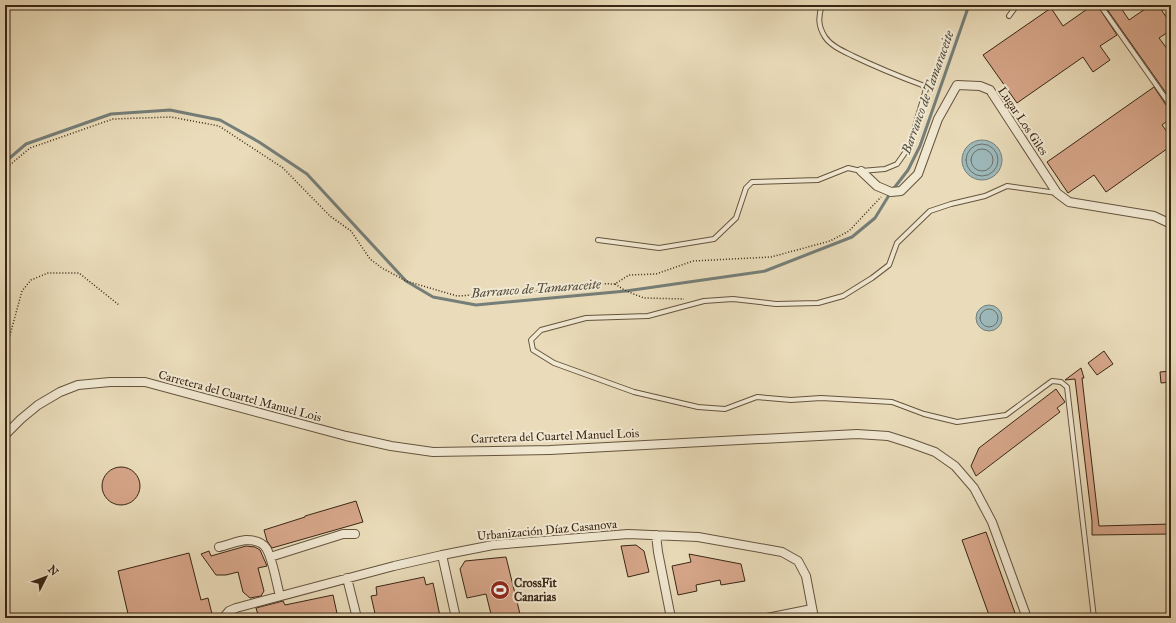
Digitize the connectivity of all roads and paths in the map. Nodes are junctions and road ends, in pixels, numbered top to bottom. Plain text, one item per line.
1 (822, 5) edge
2 (1017, 5) edge
3 (1100, 5) edge
4 (1009, 16) dead end
5 (1171, 106) edge
6 (5, 169) edge
7 (861, 170) junction
8 (888, 190) junction
9 (1057, 193) junction
10 (1171, 224) edge
11 (598, 240) dead end
12 (615, 284) junction
13 (687, 299) dead end
14 (119, 305) dead end
15 (5, 343) edge
16 (5, 435) edge
17 (355, 534) dead end
18 (656, 535) junction
19 (219, 547) dead end
20 (442, 555) junction
21 (270, 557) junction
22 (347, 578) junction
23 (280, 596) junction
24 (812, 609) junction
25 (223, 618) edge
26 (357, 618) edge
27 (456, 618) edge
28 (671, 618) edge
29 (768, 618) edge
30 (814, 618) edge
31 (1027, 618) edge
32 (1094, 618) edge

1 - 7 lane
2 - 4 lane
3 - 5 lane
6 - 12 path
7 - 8 street
7 - 11 lane
8 - 9 street, Lugar Los Giles
8 - 12 path
9 - 10 street, Lugar Los Giles
9 - 32 lane
12 - 13 path
14 - 15 path
16 - 31 street, Carretera del Cuartel Manuel Lois
17 - 21 street
18 - 20 street, Urbanización Díaz Casanova
18 - 24 street, Urbanización Díaz Casanova
18 - 28 street
19 - 21 street
20 - 22 street, Urbanización Díaz Casanova
20 - 27 street
21 - 23 street
22 - 23 street, Urbanización Díaz Casanova
22 - 26 street
23 - 25 street, Urbanización Díaz Casanova
24 - 29 street
24 - 30 street, Urbanización Díaz Casanova

